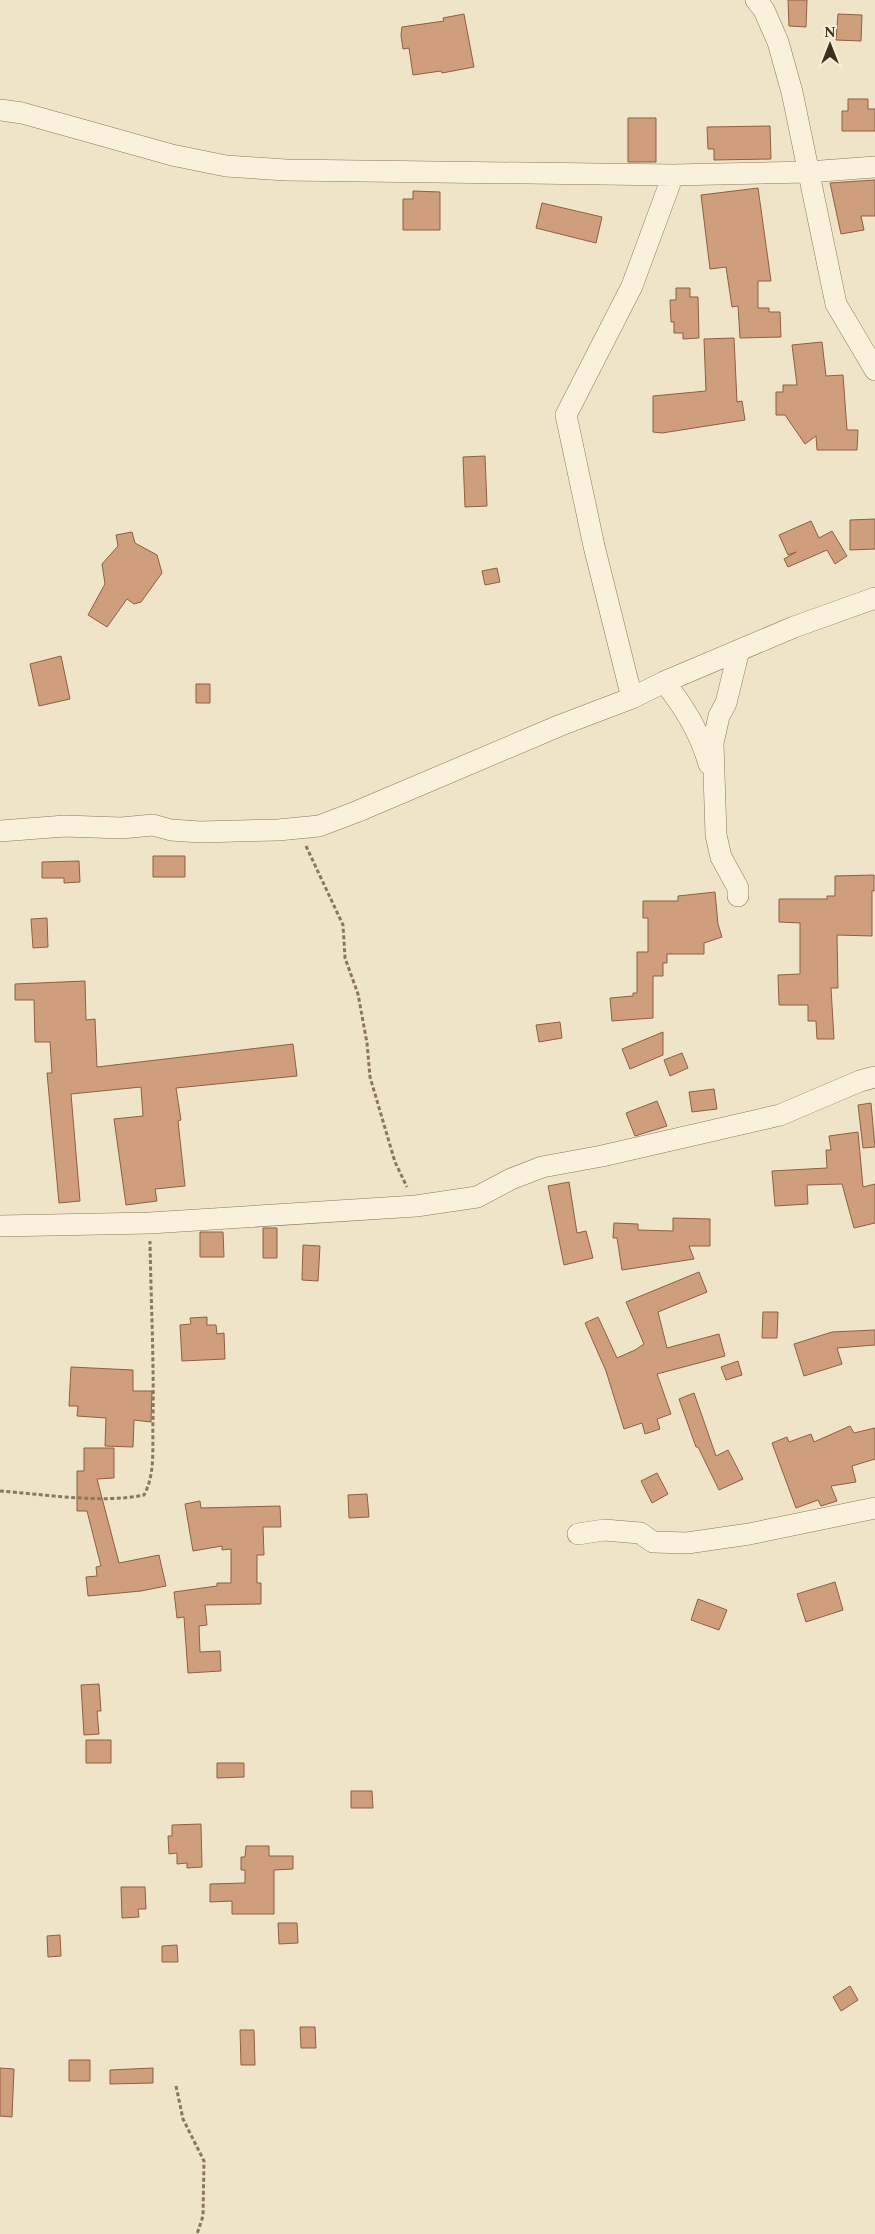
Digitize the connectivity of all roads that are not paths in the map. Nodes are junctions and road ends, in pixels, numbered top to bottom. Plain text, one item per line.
1 (756, 0) edge
2 (0, 110) edge
3 (875, 167) edge
4 (808, 172) junction
5 (673, 175) junction
6 (867, 342) edge
7 (875, 370) edge
8 (875, 598) edge
9 (739, 650) junction
10 (664, 682) junction
11 (632, 698) junction
12 (715, 784) junction
13 (0, 831) edge
14 (738, 896) dead end
15 (875, 1077) edge
16 (0, 1226) edge
17 (875, 1508) edge
18 (578, 1534) dead end

1 - 4 street
2 - 5 street
3 - 4 street
4 - 5 street
4 - 6 street
5 - 11 street
6 - 7 street
8 - 9 street
9 - 10 street
9 - 12 street
10 - 11 street
10 - 12 street
11 - 13 street
12 - 14 street
15 - 16 street
17 - 18 street

